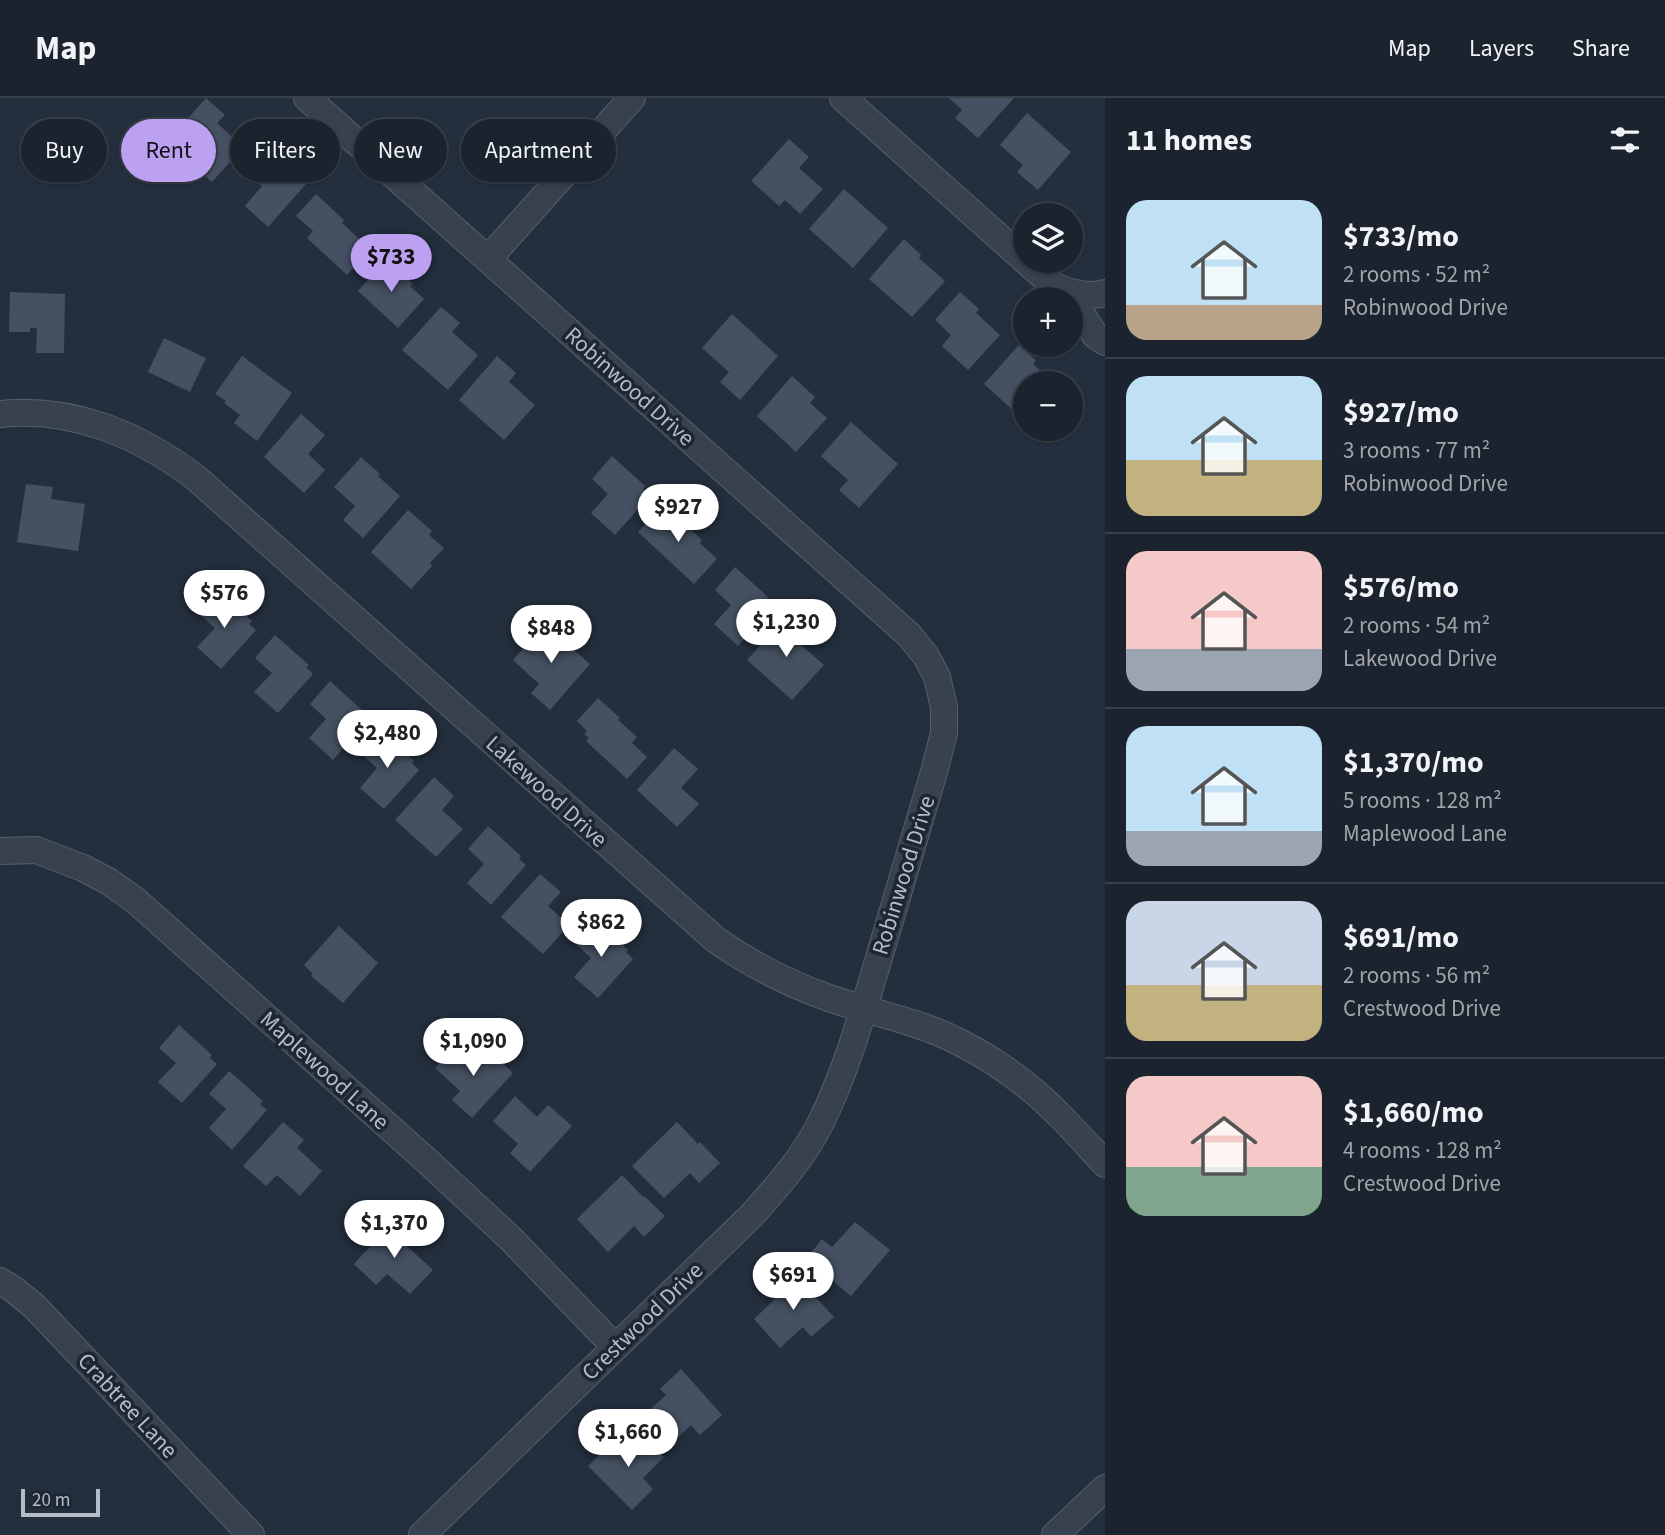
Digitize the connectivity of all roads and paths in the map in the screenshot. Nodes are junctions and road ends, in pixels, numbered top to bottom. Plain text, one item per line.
1 (307, 98) edge
2 (632, 98) edge
3 (843, 98) edge
4 (488, 259) junction
5 (1056, 287) edge
6 (1105, 293) edge
7 (1083, 295) edge
8 (1083, 315) edge
9 (1100, 339) edge
10 (0, 415) edge
11 (0, 851) edge
12 (864, 1008) junction
13 (1105, 1164) edge
14 (0, 1281) edge
15 (615, 1347) junction
16 (1105, 1488) edge
17 (251, 1535) edge
18 (422, 1535) edge
19 (1055, 1535) edge

1 - 4 street, Robinwood Drive
2 - 4 street
3 - 5 street
4 - 12 street, Robinwood Drive
6 - 7 street
8 - 9 street
10 - 12 street, Lakewood Drive
11 - 15 street, Maplewood Lane
12 - 13 street, Lakewood Drive
12 - 15 street, Crestwood Drive
14 - 17 street, Crabtree Lane
15 - 18 street, Crestwood Drive
16 - 19 street

